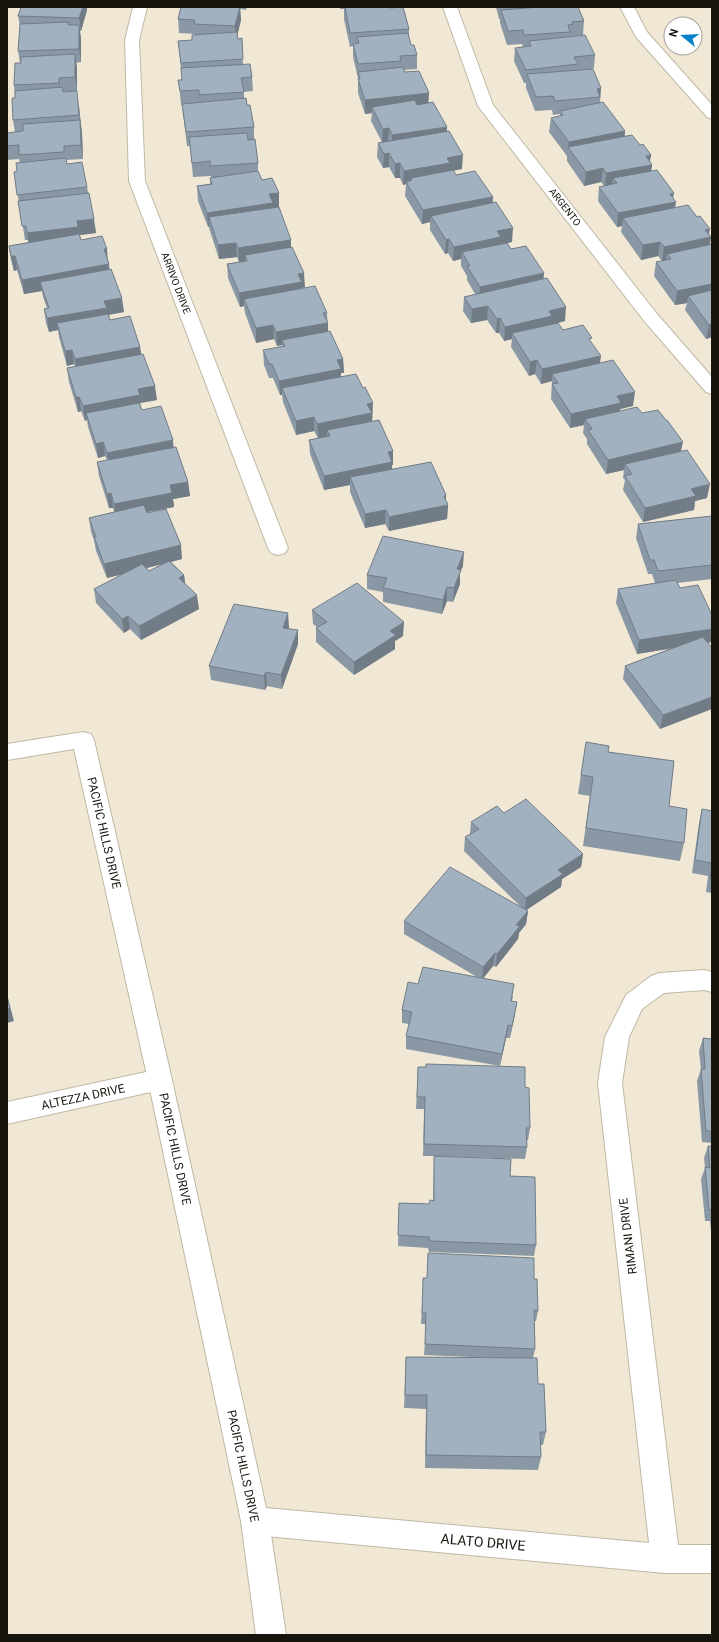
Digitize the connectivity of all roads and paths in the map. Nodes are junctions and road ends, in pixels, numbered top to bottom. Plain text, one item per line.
1 (140, 7) edge
2 (450, 7) edge
3 (627, 7) edge
4 (712, 114) edge
5 (712, 388) edge
6 (278, 548) dead end
7 (7, 752) edge
8 (712, 982) edge
9 (160, 1080) junction
10 (7, 1113) edge
11 (255, 1521) junction
12 (665, 1559) junction
13 (712, 1559) edge
14 (271, 1635) edge

1 - 6 street, ARRIVO DRIVE
2 - 5 street, ARGENTO
3 - 4 street
7 - 9 street, PACIFIC HILLS DRIVE
8 - 12 street, RIMANI DRIVE
9 - 10 street, ALTEZZA DRIVE
9 - 11 street, PACIFIC HILLS DRIVE
11 - 12 street, ALATO DRIVE
11 - 14 street, PACIFIC HILLS DRIVE
12 - 13 street, ALATO DRIVE

